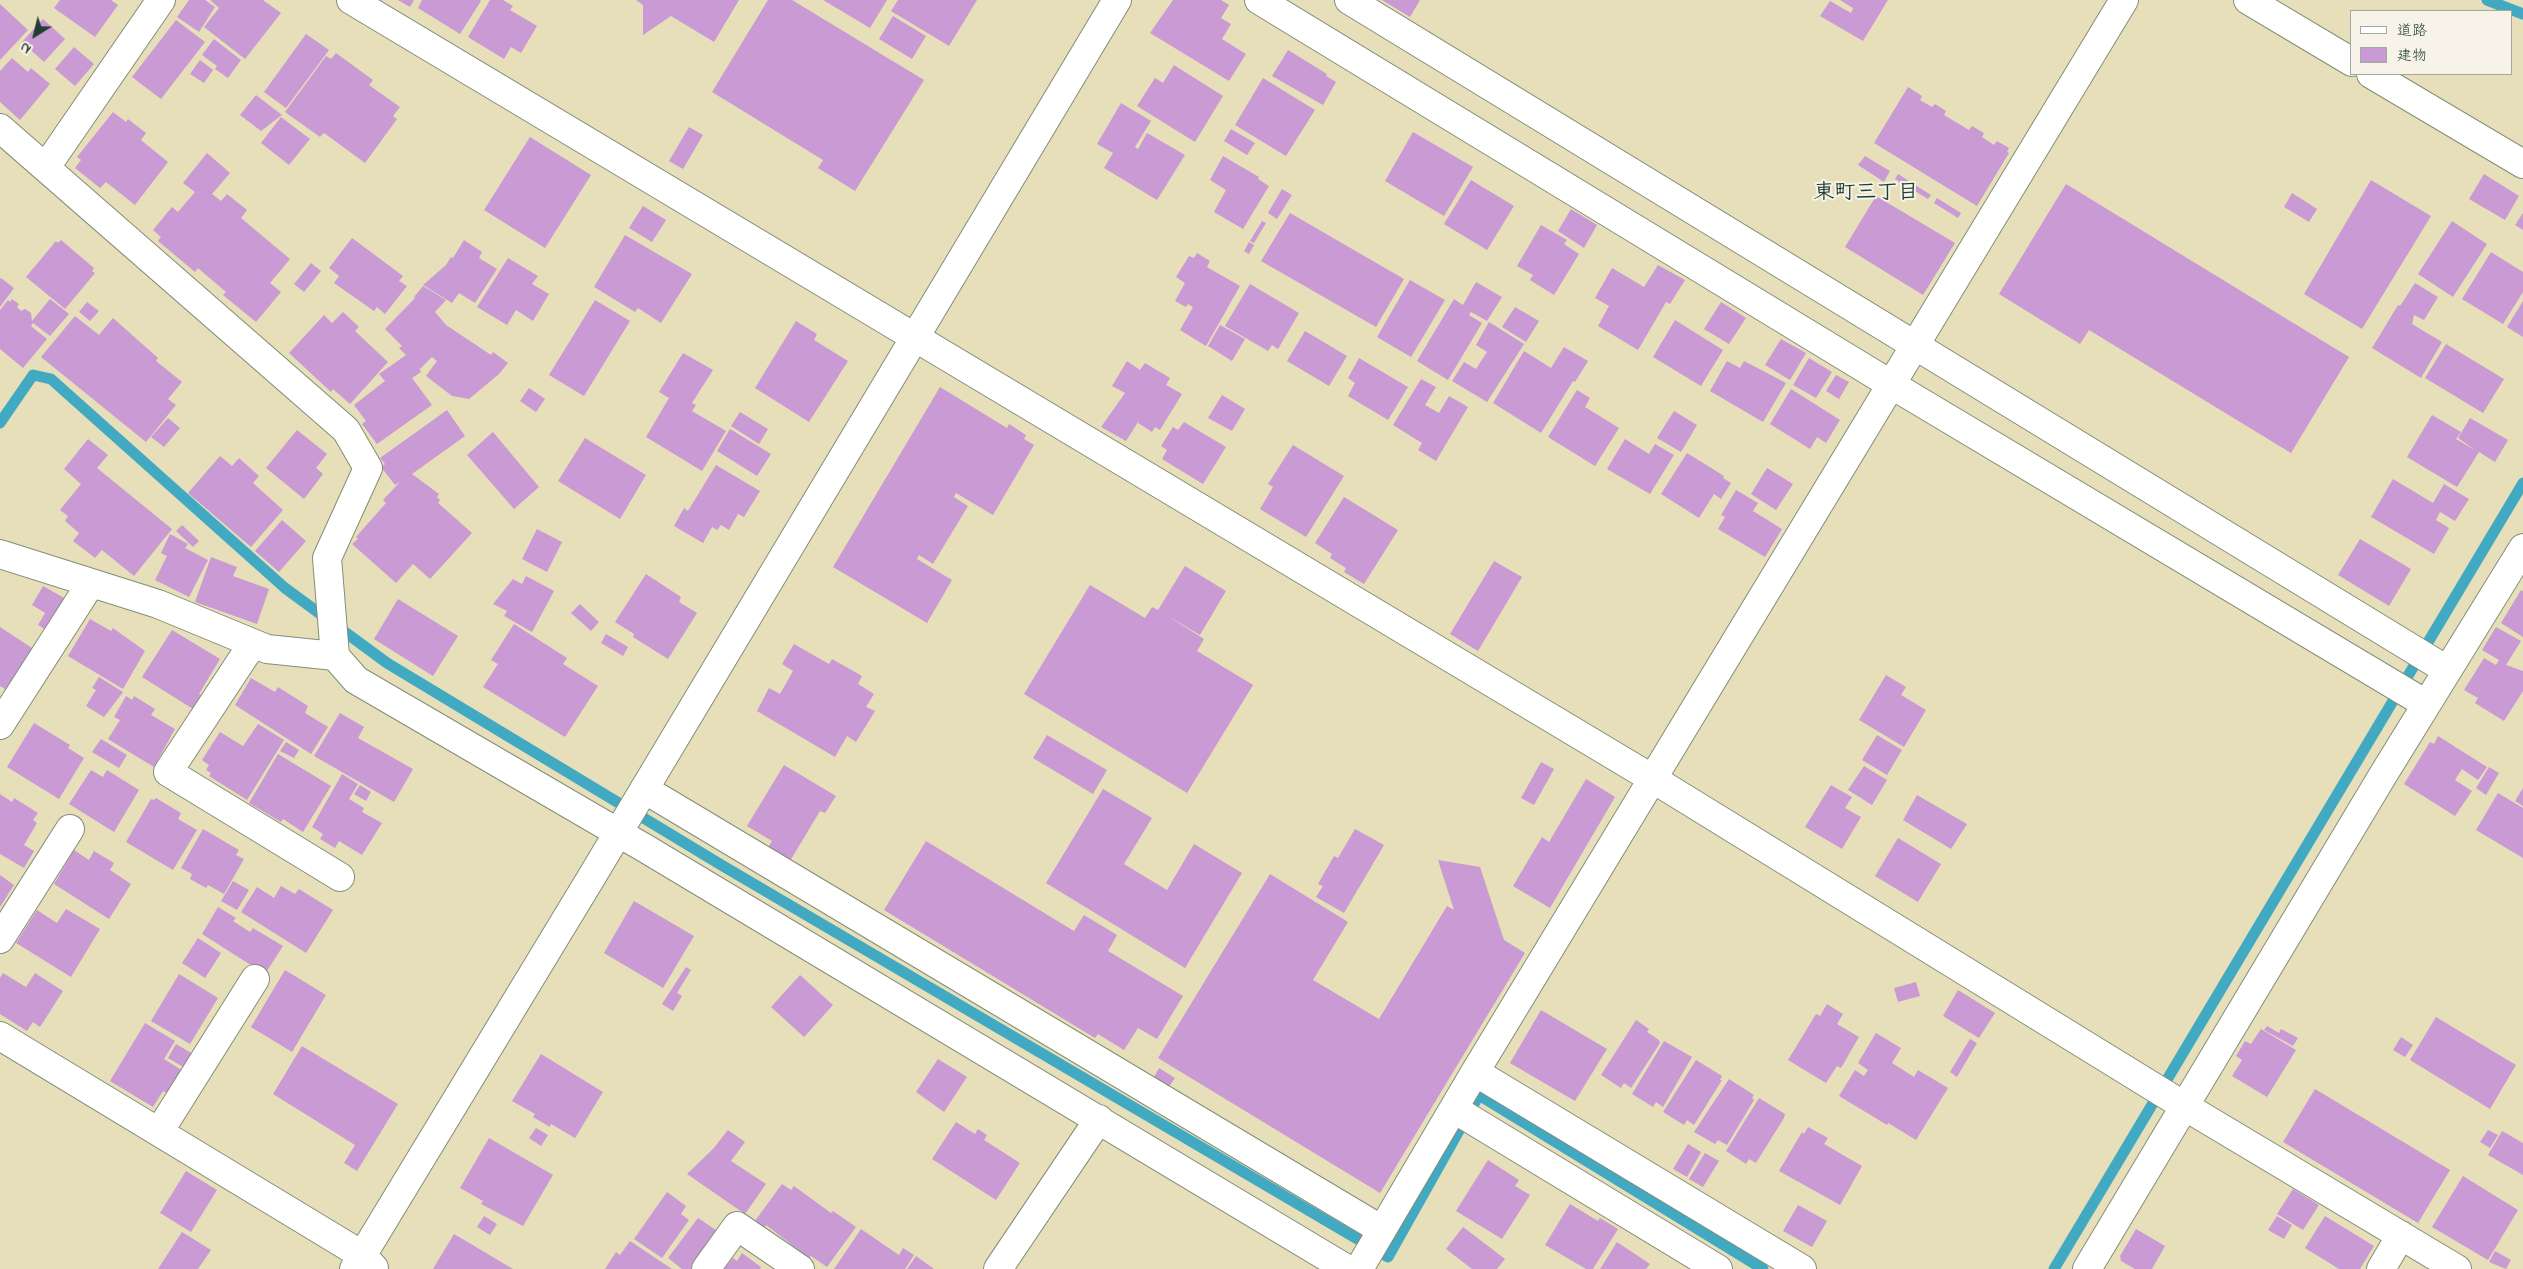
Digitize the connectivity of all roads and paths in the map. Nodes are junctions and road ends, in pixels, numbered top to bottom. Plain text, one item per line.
1 (161, 0) edge
2 (351, 0) edge
3 (1117, 0) edge
4 (1259, 0) edge
5 (1349, 0) edge
6 (2124, 0) edge
7 (2248, 0) edge
8 (2350, 61) edge
9 (2374, 75) edge
10 (0, 128) edge
11 (2523, 164) edge
12 (46, 167) junction
13 (914, 337) junction
14 (1916, 345) junction
15 (1892, 385) junction
16 (2523, 548) edge
17 (0, 554) edge
18 (90, 583) junction
19 (253, 643) junction
20 (335, 656) junction
21 (2447, 670) junction
22 (2426, 704) junction
23 (0, 726) edge
24 (1653, 779) junction
25 (644, 789) junction
26 (70, 829) dead end
27 (618, 833) junction
28 (340, 878) dead end
29 (0, 939) edge
30 (255, 979) dead end
31 (0, 1036) edge
32 (1475, 1072) junction
33 (2186, 1107) junction
34 (1454, 1109) junction
35 (1099, 1119) junction
36 (159, 1132) junction
37 (1382, 1230) junction
38 (2401, 1235) junction
39 (364, 1264) edge
40 (706, 1269) edge
41 (800, 1269) edge
42 (998, 1269) edge
43 (1347, 1269) edge
44 (1359, 1269) edge
45 (1718, 1269) edge
46 (1802, 1269) edge
47 (2087, 1269) edge
48 (2381, 1269) edge
49 (2457, 1269) edge

1 - 12 street
2 - 13 street
3 - 13 street
4 - 15 street
5 - 14 street
6 - 14 street
7 - 8 street
9 - 11 street
10 - 12 street
12 - 20 street
13 - 24 street
13 - 25 street
14 - 15 street
14 - 21 street
15 - 22 street
15 - 24 street
16 - 21 street
17 - 18 street
18 - 19 street
18 - 23 street
19 - 20 street
19 - 28 street
20 - 27 street
21 - 22 street
22 - 33 street
24 - 32 street
24 - 33 street
25 - 27 street
25 - 37 street
26 - 29 street
27 - 35 street
27 - 39 street
30 - 36 street
31 - 36 street
32 - 34 street
32 - 46 street
33 - 38 street
33 - 47 street
34 - 37 street
34 - 45 street
35 - 42 street
35 - 43 street
36 - 39 street
37 - 44 street
38 - 48 street
38 - 49 street
40 - 41 street

